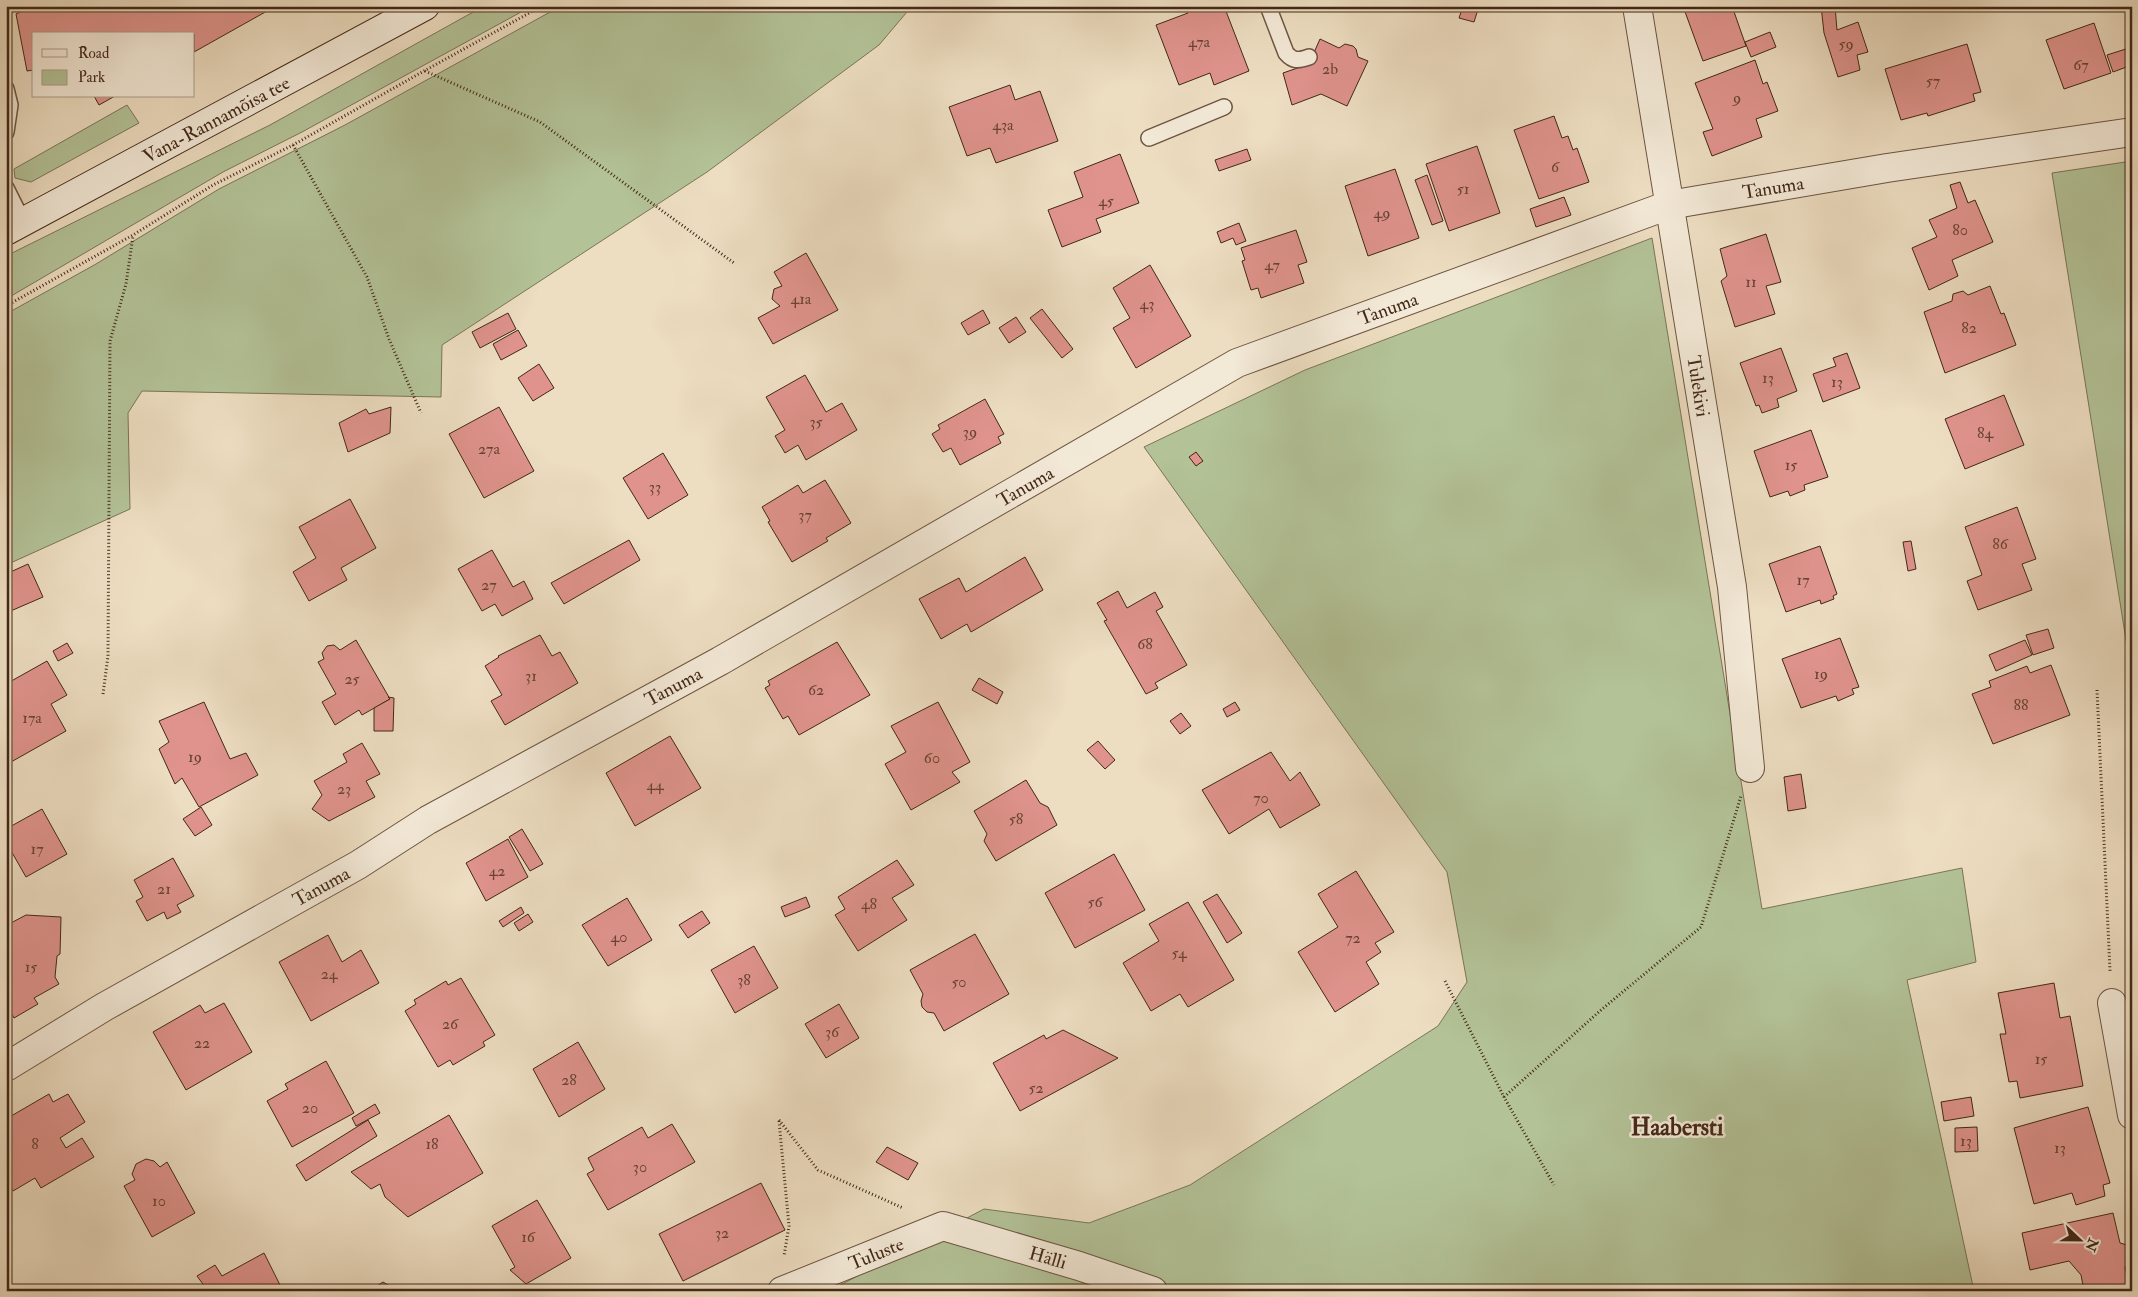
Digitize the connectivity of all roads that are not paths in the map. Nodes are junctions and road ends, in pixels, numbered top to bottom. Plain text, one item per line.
1 (425, 6) edge
2 (1268, 6) edge
3 (1637, 6) edge
4 (1309, 57) dead end
5 (6, 89) edge
6 (1224, 107) dead end
7 (6, 132) edge
8 (2132, 132) edge
9 (1149, 138) dead end
10 (6, 188) edge
11 (1669, 205) junction
12 (14, 227) edge
13 (1750, 768) road end
14 (2112, 1003) road end
15 (6, 1067) edge
16 (2132, 1115) edge
17 (942, 1226) joint
18 (782, 1291) edge
19 (1153, 1291) edge

1 - 12 street, Vana-Rannamõisa tee
2 - 4 lane
3 - 11 street, Tulekivi
5 - 7 lane
6 - 9 lane
8 - 11 street, Tanuma
10 - 12 lane
11 - 13 street, Tulekivi
11 - 15 street, Tanuma
14 - 16 street
17 - 18 street, Tuluste
17 - 19 street, Hälli

